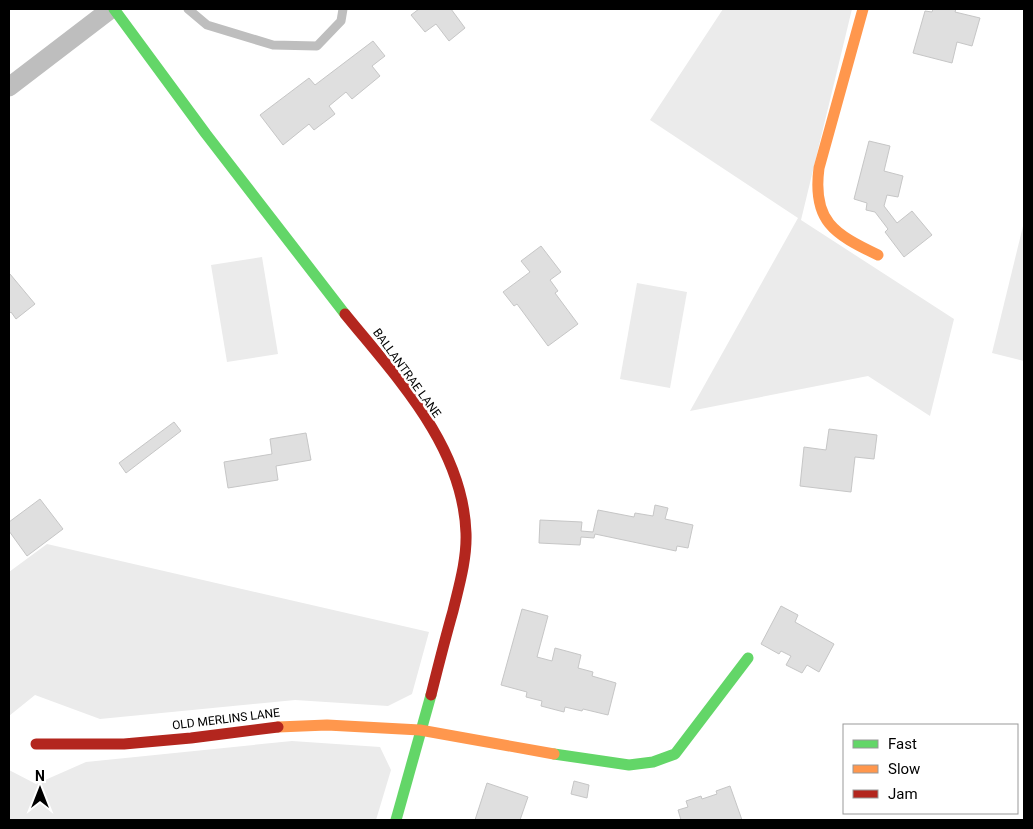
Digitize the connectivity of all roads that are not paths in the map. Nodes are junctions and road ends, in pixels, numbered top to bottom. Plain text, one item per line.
1 (112, 9) edge
2 (188, 9) edge
3 (343, 9) edge
4 (862, 9) edge
5 (9, 87) edge
6 (878, 255) dead end
7 (748, 658) dead end
8 (420, 730) junction
9 (36, 744) dead end
10 (396, 820) edge

1 - 5 street
1 - 8 street, BALLANTRAE LANE
2 - 3 lane
4 - 6 street
7 - 8 street, OLD MERLINS LANE
8 - 9 street, OLD MERLINS LANE
8 - 10 street, BALLANTRAE LANE

